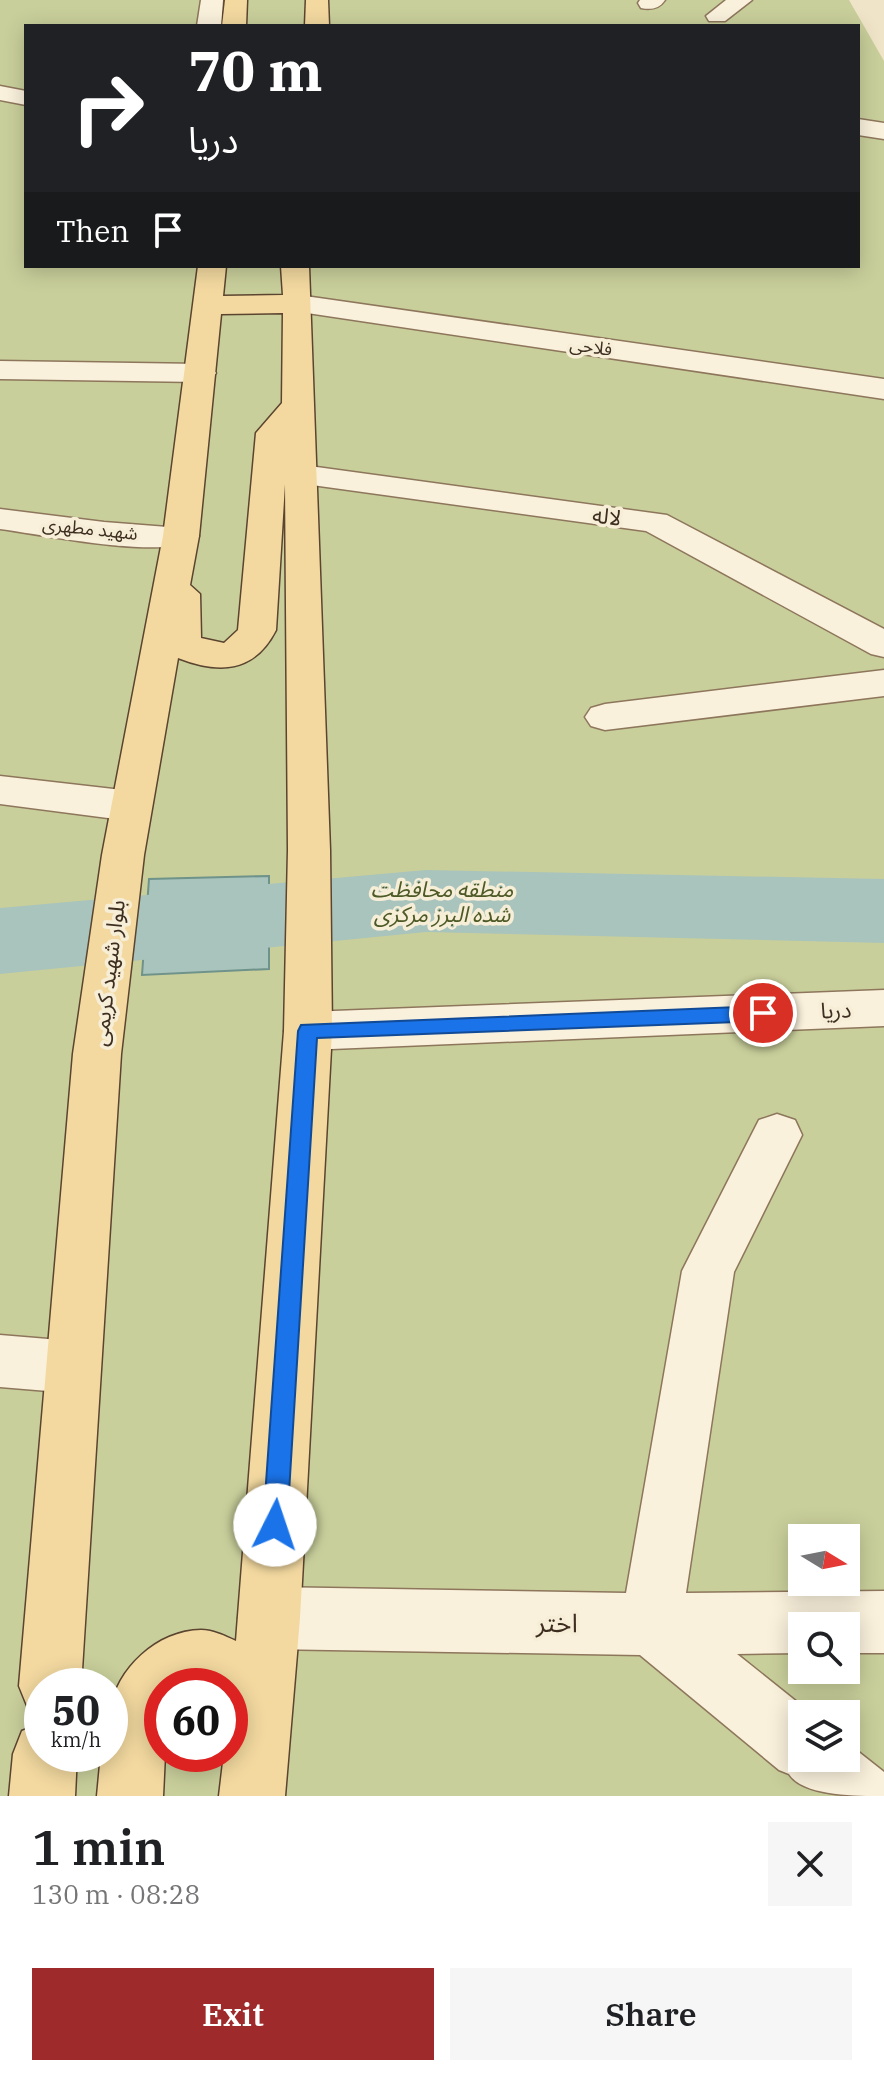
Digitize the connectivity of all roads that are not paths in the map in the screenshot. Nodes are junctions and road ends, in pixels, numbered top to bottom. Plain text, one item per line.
1 (212, 0) edge
2 (236, 0) edge
3 (317, 0) edge
4 (741, 0) edge
5 (717, 16) dead end
6 (209, 24) edge
7 (234, 24) edge
8 (317, 24) edge
9 (0, 93) edge
10 (24, 98) edge
11 (860, 127) edge
12 (884, 131) edge
13 (212, 268) edge
14 (295, 268) edge
15 (298, 304) junction
16 (209, 305) junction
17 (0, 370) edge
18 (200, 373) junction
19 (884, 389) edge
20 (297, 406) junction
21 (302, 475) junction
22 (0, 519) edge
23 (181, 536) junction
24 (884, 645) edge
25 (884, 683) edge
26 (605, 717) dead end
27 (0, 790) edge
28 (131, 806) junction
29 (884, 1008) edge
30 (308, 1031) junction
31 (777, 1135) dead end
32 (0, 1361) edge
33 (72, 1367) junction
34 (269, 1618) junction
35 (884, 1622) edge
36 (651, 1624) junction
37 (51, 1668) edge
38 (788, 1736) edge
39 (44, 1772) edge
40 (832, 1772) edge
41 (42, 1796) edge
42 (130, 1796) edge
43 (250, 1796) edge
44 (862, 1796) edge

1 - 6 street
2 - 7 main road
3 - 8 main road
4 - 5 street
9 - 10 street
11 - 12 street
13 - 16 main road, بلوار شهید کریمی
14 - 15 main road
15 - 16 main road
15 - 19 street, فلاحی
15 - 20 main road
16 - 18 main road, بلوار شهید کریمی
17 - 18 street
18 - 23 main road, بلوار شهید کریمی
20 - 21 main road
20 - 23 main road
21 - 24 street, لاله
21 - 30 main road
22 - 23 street, شهید مطهری
23 - 28 main road, بلوار شهید کریمی
25 - 26 street
27 - 28 street
28 - 33 main road, بلوار شهید کریمی
29 - 30 street, دریا
30 - 34 main road
31 - 36 street
32 - 33 street
33 - 37 main road, بلوار شهید کریمی
34 - 36 street, اختر
34 - 43 main road
35 - 36 street, اختر
36 - 38 street
39 - 41 main road
40 - 44 street
42 - 43 main road

